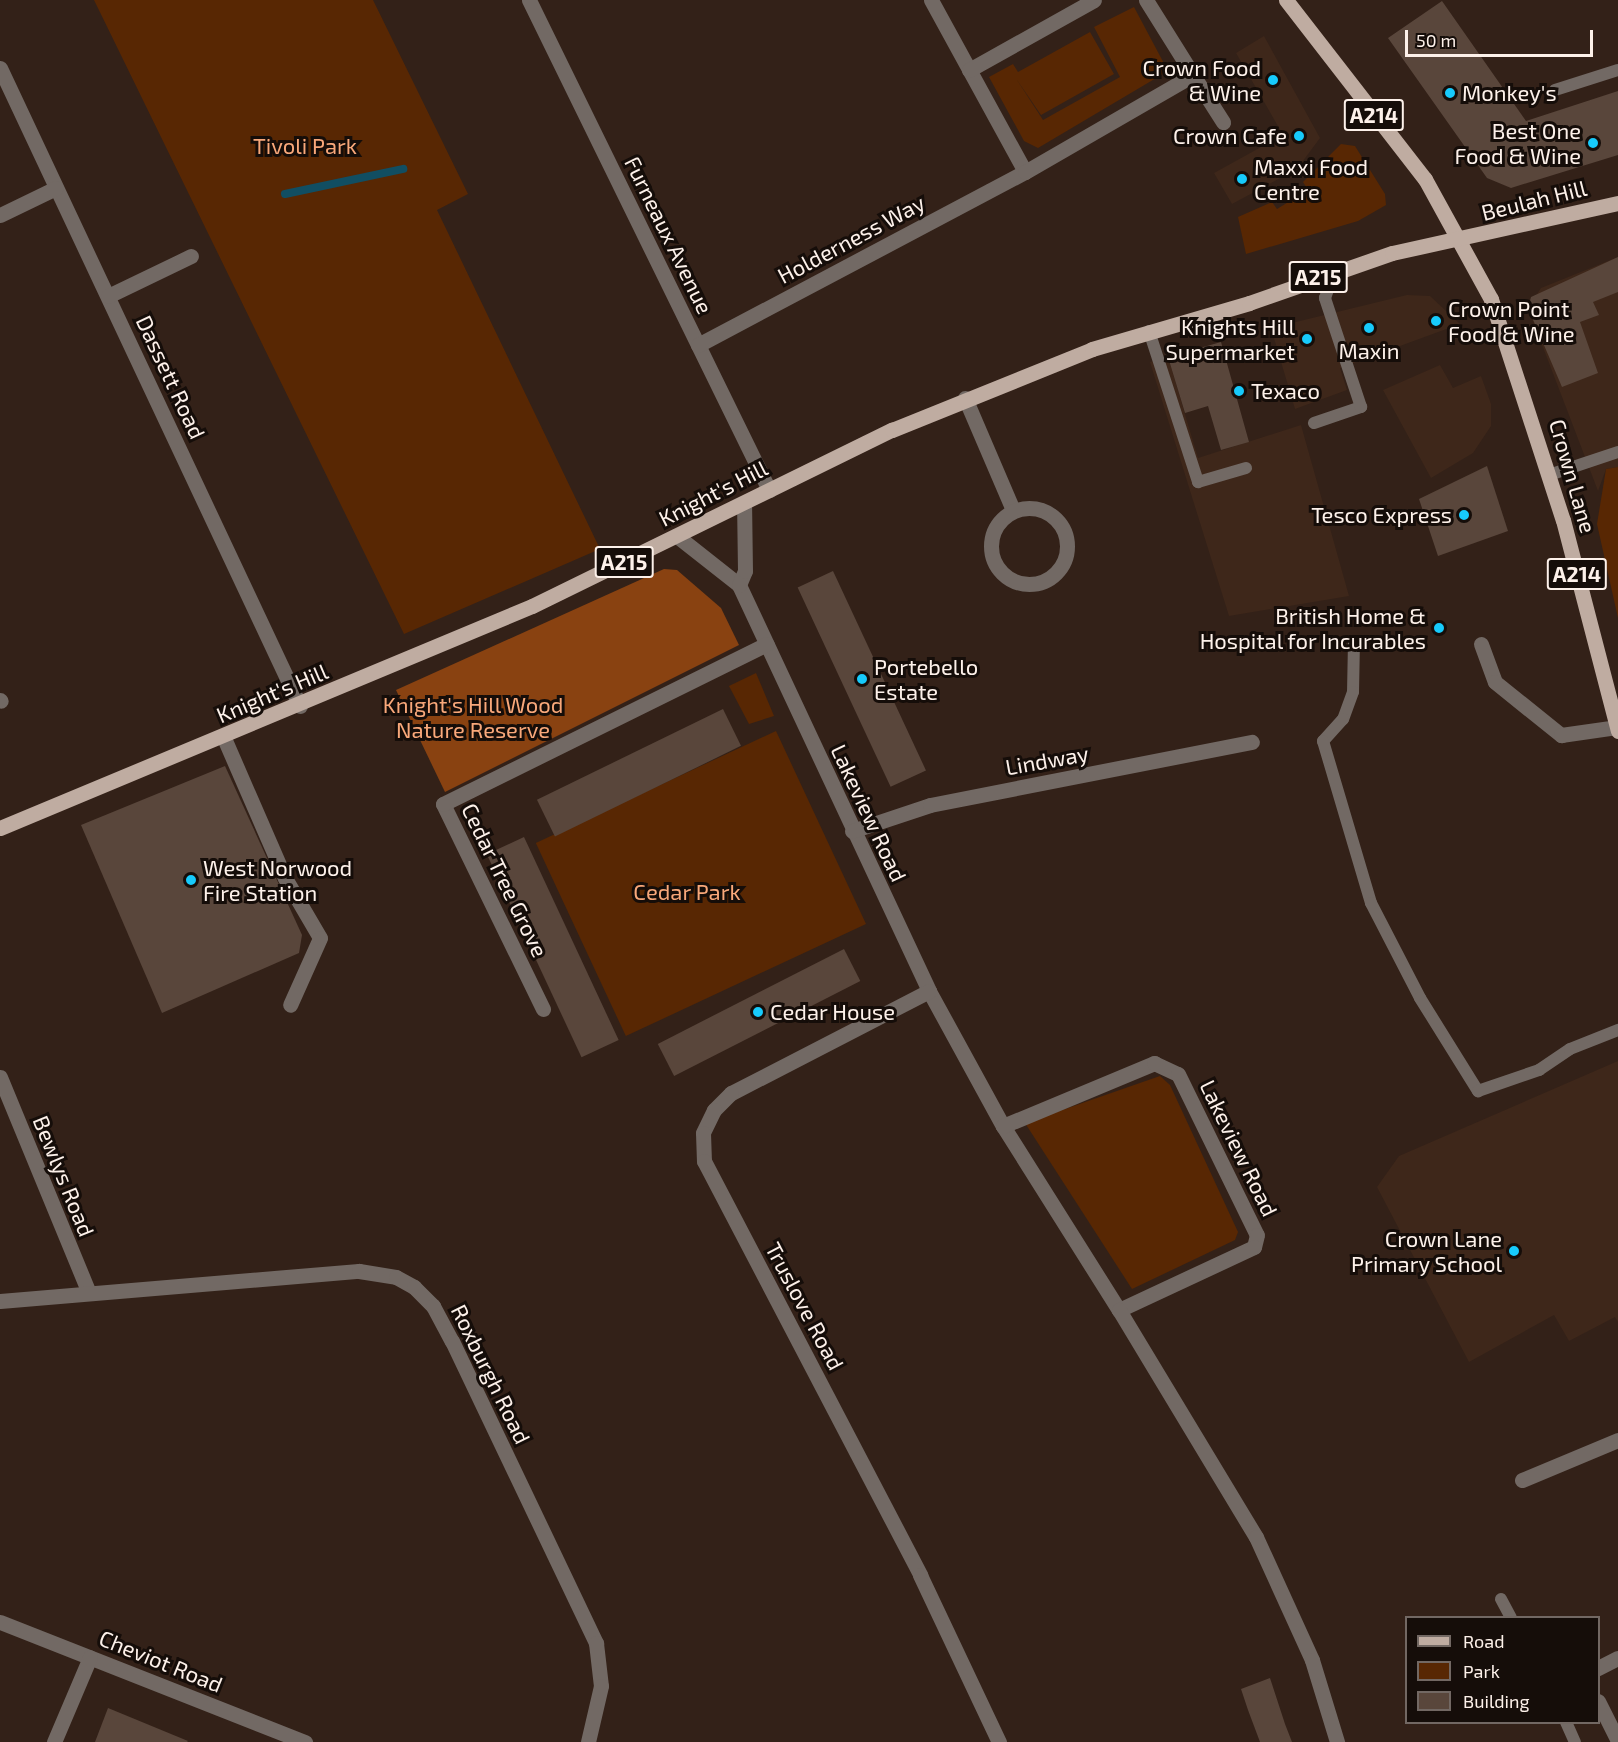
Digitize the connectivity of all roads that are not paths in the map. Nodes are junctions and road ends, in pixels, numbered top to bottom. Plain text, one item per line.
1 (529, 0) edge
2 (931, 0) edge
3 (1094, 0) edge
4 (1146, 0) edge
5 (1286, 0) edge
6 (0, 68) edge
7 (969, 70) junction
8 (1618, 70) edge
9 (1193, 75) junction
10 (1555, 90) dead end
11 (1223, 122) dead end
12 (1025, 172) junction
13 (56, 188) junction
14 (1618, 203) edge
15 (0, 214) edge
16 (1461, 241) junction
17 (191, 256) dead end
18 (1335, 271) junction
19 (108, 296) junction
20 (1149, 331) junction
21 (698, 345) junction
22 (965, 398) junction
23 (1314, 423) dead end
24 (1618, 453) edge
25 (1246, 468) dead end
26 (1550, 475) junction
27 (769, 490) junction
28 (744, 503) junction
29 (1013, 510) junction
30 (677, 536) junction
31 (739, 585) junction
32 (1354, 641) dead end
33 (767, 644) junction
34 (1481, 644) dead end
35 (300, 706) junction
36 (1618, 729) edge
37 (224, 738) junction
38 (1252, 742) dead end
39 (0, 828) edge
40 (852, 831) junction
41 (929, 991) junction
42 (290, 1005) dead end
43 (543, 1009) dead end
44 (1618, 1030) edge
45 (0, 1077) edge
46 (1003, 1126) junction
47 (88, 1292) junction
48 (0, 1301) edge
49 (1119, 1310) junction
50 (1618, 1440) edge
51 (1522, 1480) dead end
52 (1502, 1599) dead end
53 (1510, 1616) edge
54 (0, 1622) edge
55 (90, 1657) junction
56 (1618, 1658) edge
57 (1600, 1667) edge
58 (1600, 1703) edge
59 (1567, 1724) edge
60 (1618, 1741) edge
61 (54, 1742) edge
62 (304, 1742) edge
63 (588, 1742) edge
64 (999, 1742) edge
65 (1337, 1742) edge
66 (1575, 1742) edge

1 - 21 street, Furneaux Avenue
2 - 7 street
3 - 7 street
4 - 9 street
5 - 16 main road, A214
6 - 13 street, Dassett Road
7 - 12 street
8 - 10 lane
9 - 11 street
9 - 12 street, Holderness Way
12 - 21 street, Holderness Way
13 - 15 street
13 - 19 street, Dassett Road
14 - 16 main road, Beulah Hill / A215
16 - 18 main road, Knight's Hill / A215
16 - 26 main road, Crown Lane / A214
17 - 19 street
18 - 20 main road, Knight's Hill / A215
18 - 23 lane
19 - 35 street, Dassett Road
20 - 22 main road, Knight's Hill / A215
20 - 25 lane
21 - 27 street, Furneaux Avenue
22 - 27 main road, Knight's Hill / A215
22 - 29 street
24 - 26 lane
26 - 36 main road, Crown Lane / A214
27 - 28 main road, Knight's Hill / A215
28 - 30 main road, Knight's Hill / A215
28 - 31 street
29 - 29 street
30 - 31 street, Lakeview Road
30 - 35 main road, Knight's Hill / A215
31 - 33 street, Lakeview Road
32 - 44 lane
33 - 40 street, Lakeview Road
33 - 43 street, Cedar Tree Grove
34 - 36 street
35 - 37 main road, Knight's Hill / A215
37 - 39 main road, Knight's Hill / A215
37 - 42 street
38 - 40 street, Lindway
40 - 41 street, Lakeview Road
41 - 46 street, Lakeview Road
41 - 64 street, Truslove Road
45 - 47 street, Bewlys Road
46 - 49 street, Lakeview Road
46 - 49 street, Lakeview Road
47 - 48 street, Roxburgh Road
47 - 63 street, Roxburgh Road
49 - 65 street, Lakeview Road
50 - 51 street
52 - 53 lane
54 - 55 street, Cheviot Road
55 - 61 street
55 - 62 street, Cheviot Road
56 - 57 street
58 - 60 street
59 - 66 lane

